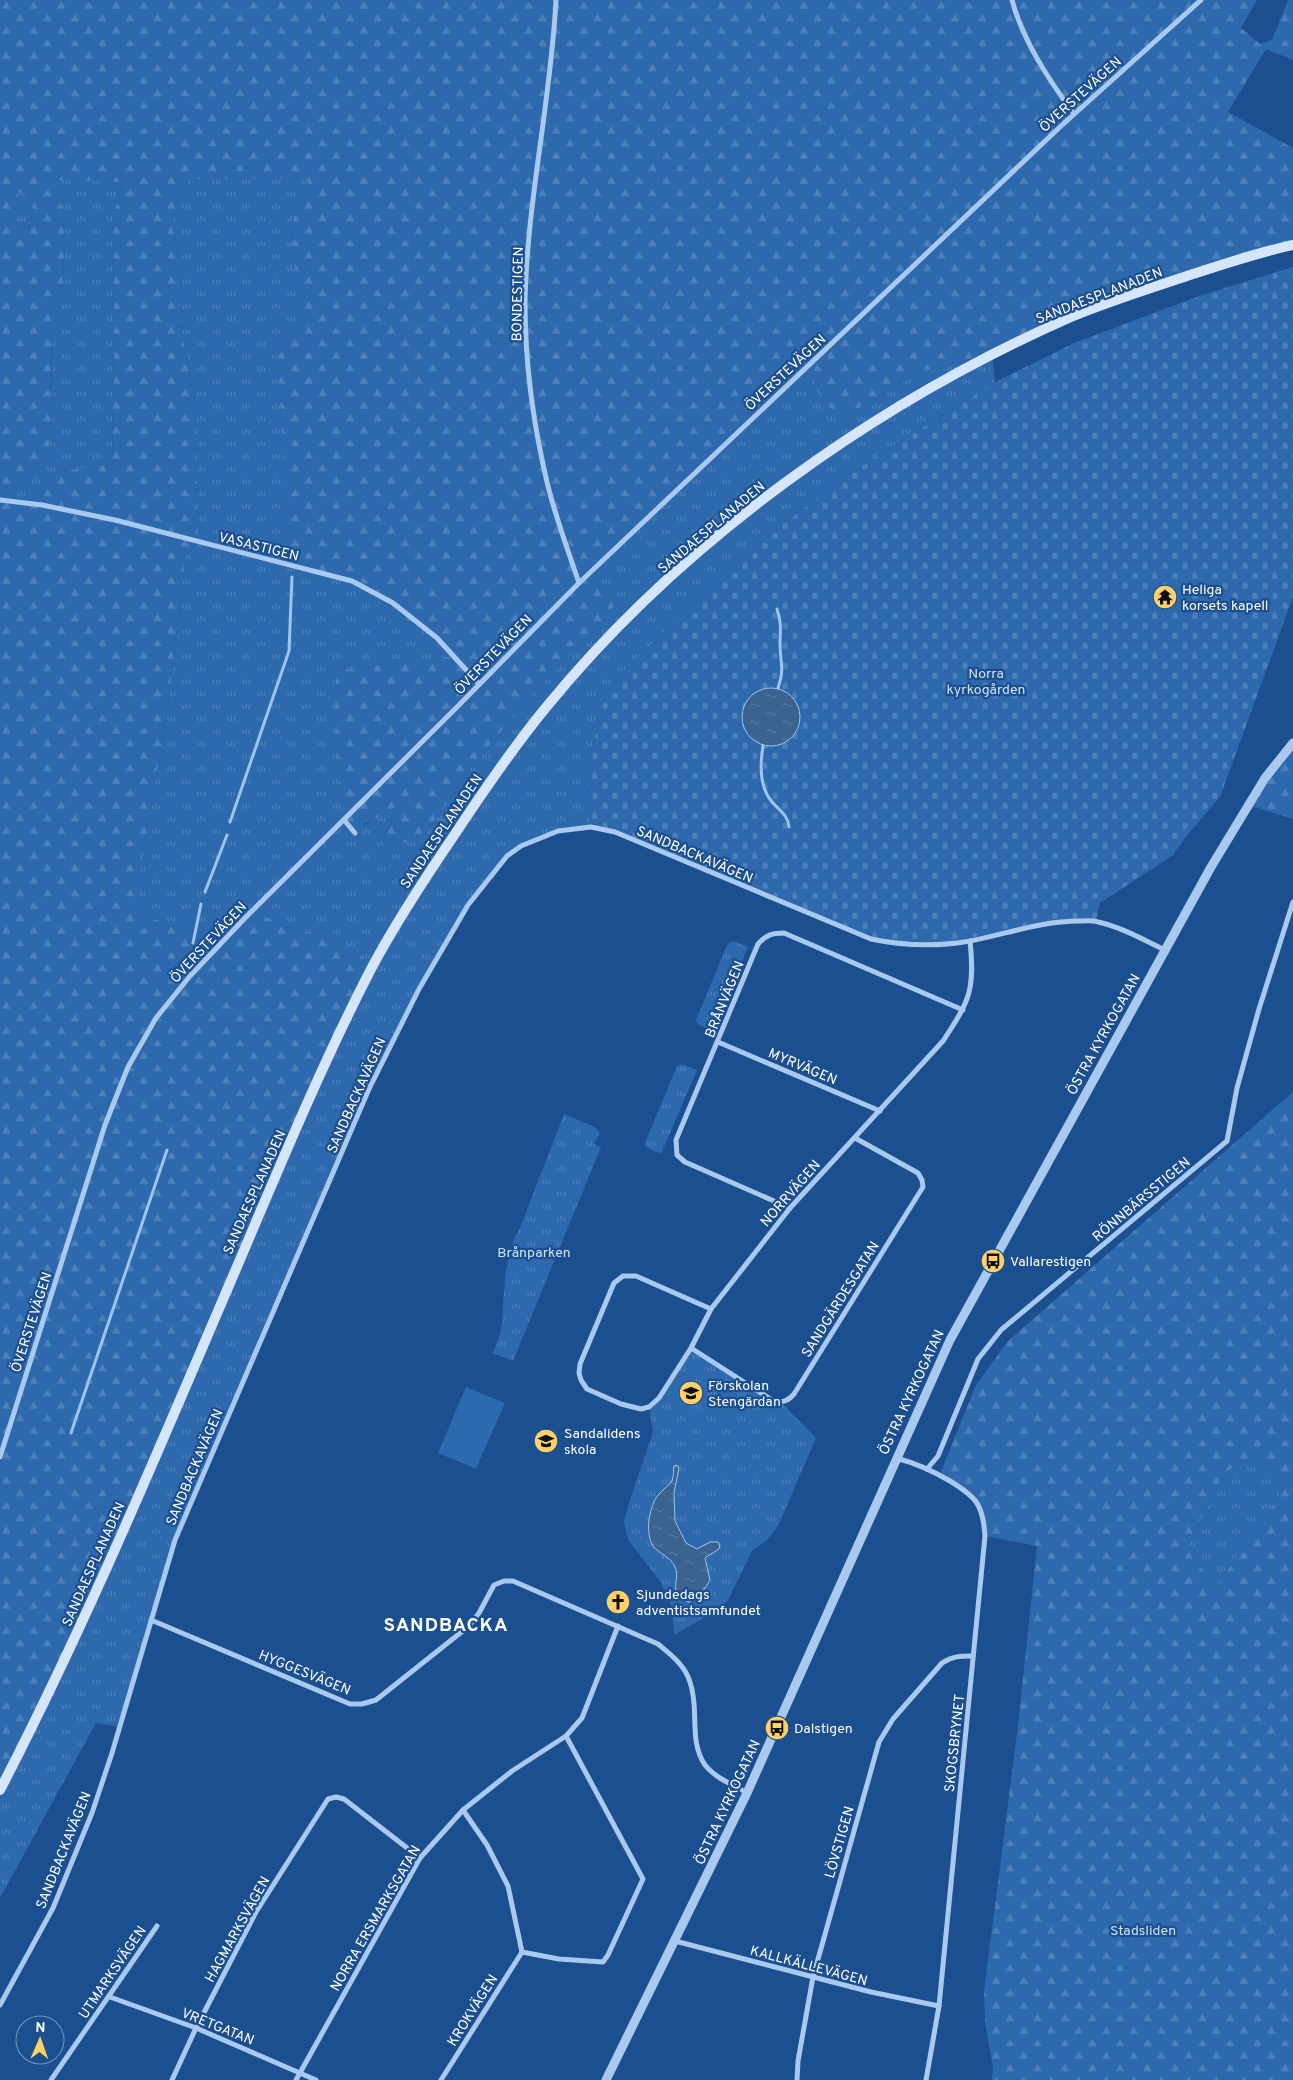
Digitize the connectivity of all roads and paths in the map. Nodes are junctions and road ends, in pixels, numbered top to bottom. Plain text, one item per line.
1 (556, 0) edge
2 (1012, 0) edge
3 (1201, 0) edge
4 (1074, 114) junction
5 (1293, 245) edge
6 (0, 500) edge
7 (579, 583) junction
8 (479, 684) junction
9 (1293, 743) edge
10 (344, 820) junction
11 (356, 833) dead end
12 (1293, 902) edge
13 (970, 940) junction
14 (1165, 950) junction
15 (963, 1010) junction
16 (718, 1042) junction
17 (880, 1112) junction
18 (855, 1138) junction
19 (790, 1208) junction
20 (711, 1309) junction
21 (691, 1348) junction
22 (0, 1457) edge
23 (896, 1458) junction
24 (927, 1469) junction
25 (151, 1620) junction
26 (618, 1626) junction
27 (974, 1656) junction
28 (566, 1736) junction
29 (0, 1790) edge
30 (747, 1793) junction
31 (463, 1810) junction
32 (420, 1858) junction
33 (157, 1926) dead end
34 (675, 1941) junction
35 (522, 1952) junction
36 (813, 1977) junction
37 (110, 1997) junction
38 (0, 2005) edge
39 (938, 2006) junction
40 (196, 2028) junction
41 (299, 2072) junction
42 (51, 2080) edge
43 (172, 2080) edge
44 (296, 2080) edge
45 (316, 2080) edge
46 (441, 2080) edge
47 (606, 2080) edge
48 (797, 2080) edge
49 (926, 2080) edge

1 - 7 street, BONDESTIGEN
2 - 4 street
3 - 4 street, ÖVERSTEVÄGEN
4 - 7 street, ÖVERSTEVÄGEN
5 - 29 main road, SANDAESPLANADEN
6 - 8 street, VASASTIGEN
7 - 8 street, ÖVERSTEVÄGEN
8 - 10 street, ÖVERSTEVÄGEN
9 - 14 street, ÖSTRA KYRKOGATAN
10 - 11 street
10 - 22 street, ÖVERSTEVÄGEN
12 - 24 street, RÖNNBÄRSSTIGEN
13 - 14 street, SANDBACKAVÄGEN
13 - 15 street, NORRVÄGEN
13 - 25 street, SANDBACKAVÄGEN
14 - 23 street, ÖSTRA KYRKOGATAN
15 - 16 street, BRÅNVÄGEN
15 - 17 street, NORRVÄGEN
16 - 17 street, MYRVÄGEN
16 - 19 street, BRÅNVÄGEN
17 - 18 street, NORRVÄGEN
18 - 19 street, NORRVÄGEN
18 - 21 street, SANDGÄRDESGATAN
19 - 20 street, NORRVÄGEN
20 - 21 street, NORRVÄGEN
20 - 21 street, NORRVÄGEN
23 - 24 street, SKOGSBRYNET
23 - 30 street, ÖSTRA KYRKOGATAN
24 - 27 street, SKOGSBRYNET
25 - 26 street, HYGGESVÄGEN
25 - 38 street, SANDBACKAVÄGEN
26 - 28 street, NORRA ERSMARKSGATAN
26 - 30 street, HYGGESVÄGEN
27 - 36 street, LÖVSTIGEN
27 - 39 street, SKOGSBRYNET
28 - 31 street, NORRA ERSMARKSGATAN
28 - 35 street
30 - 34 street, ÖSTRA KYRKOGATAN
31 - 32 street, NORRA ERSMARKSGATAN
31 - 35 street
32 - 40 street, HAGMARKSVÄGEN
32 - 41 street, NORRA ERSMARKSGATAN
33 - 37 street, UTMARKSVÄGEN
34 - 36 street, KALLKÄLLEVÄGEN
34 - 47 street, ÖSTRA KYRKOGATAN
35 - 46 street, KROKVÄGEN
36 - 39 street, KALLKÄLLEVÄGEN
36 - 48 street, LÖVSTIGEN
37 - 40 street, VRETGATAN
37 - 42 street, UTMARKSVÄGEN
39 - 49 street, SKOGSBRYNET
40 - 41 street, VRETGATAN
40 - 43 street, HAGMARKSVÄGEN
41 - 44 street, NORRA ERSMARKSGATAN
41 - 45 street, VRETGATAN

